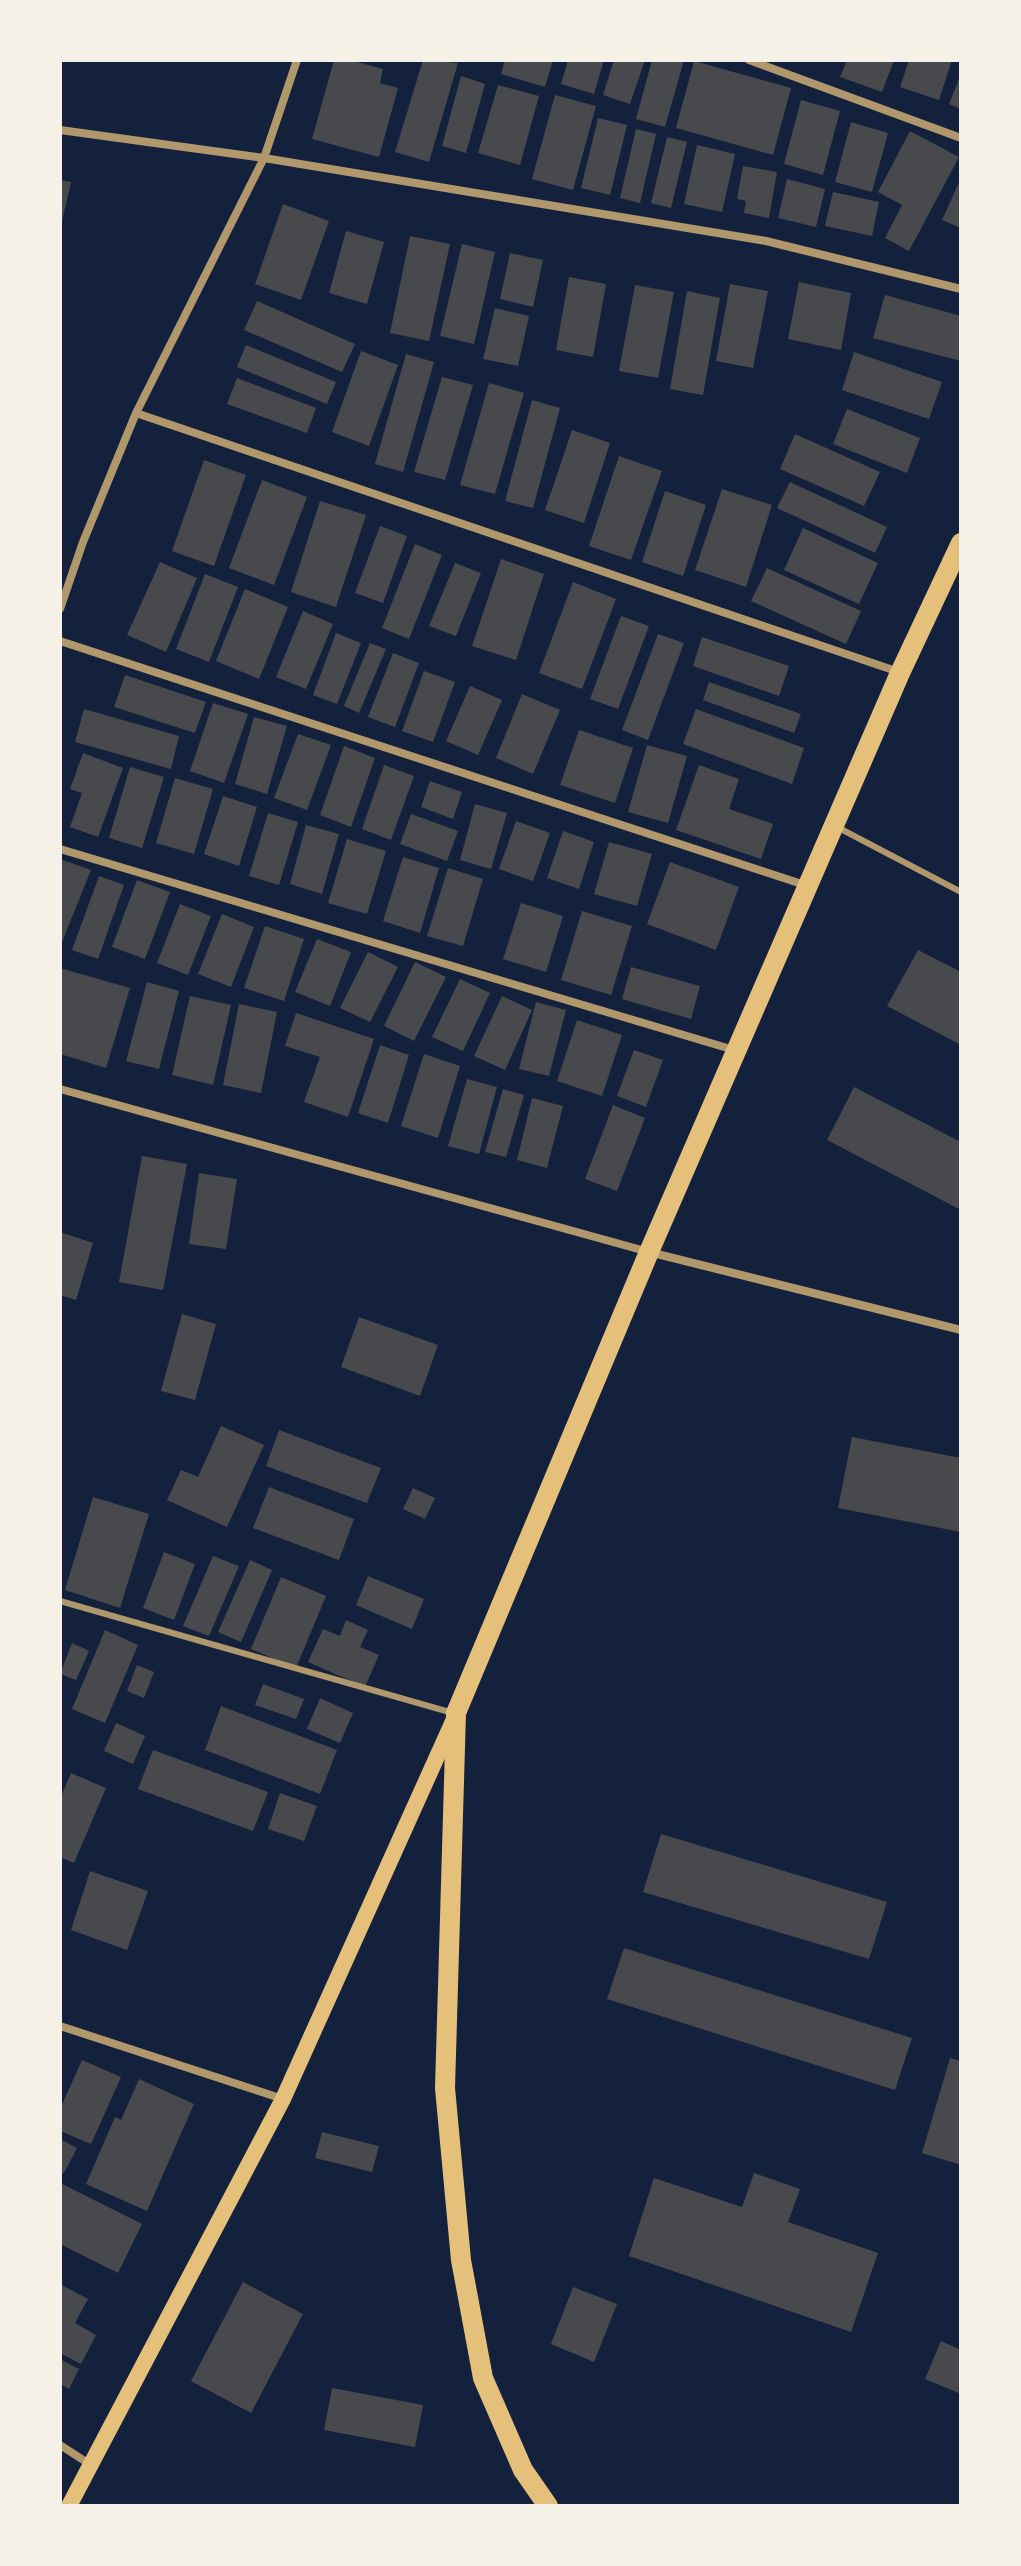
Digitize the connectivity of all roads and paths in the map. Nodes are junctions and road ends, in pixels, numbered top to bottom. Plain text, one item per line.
1 (297, 60) edge
2 (749, 60) edge
3 (60, 130) edge
4 (961, 138) edge
5 (264, 158) junction
6 (961, 289) edge
7 (136, 413) junction
8 (961, 543) edge
9 (60, 609) edge
10 (60, 641) edge
11 (900, 673) junction
12 (834, 826) junction
13 (60, 849) edge
14 (808, 886) junction
15 (961, 892) edge
16 (736, 1051) junction
17 (60, 1089) edge
18 (649, 1252) junction
19 (961, 1330) edge
20 (60, 1601) edge
21 (456, 1713) junction
22 (60, 2026) edge
23 (283, 2099) junction
24 (60, 2445) edge
25 (91, 2465) junction
26 (69, 2506) edge
27 (548, 2506) edge

1 - 5 street
2 - 4 street
3 - 5 street
5 - 6 street
5 - 7 street
7 - 9 street
7 - 11 street
8 - 11 main road
10 - 14 street
11 - 12 main road
12 - 14 main road
12 - 15 lane
13 - 16 street
14 - 16 main road
16 - 18 main road
17 - 18 street
18 - 19 street
18 - 21 main road
20 - 21 lane
21 - 23 main road
21 - 27 main road
22 - 23 street
23 - 25 main road
24 - 25 street
25 - 26 main road

